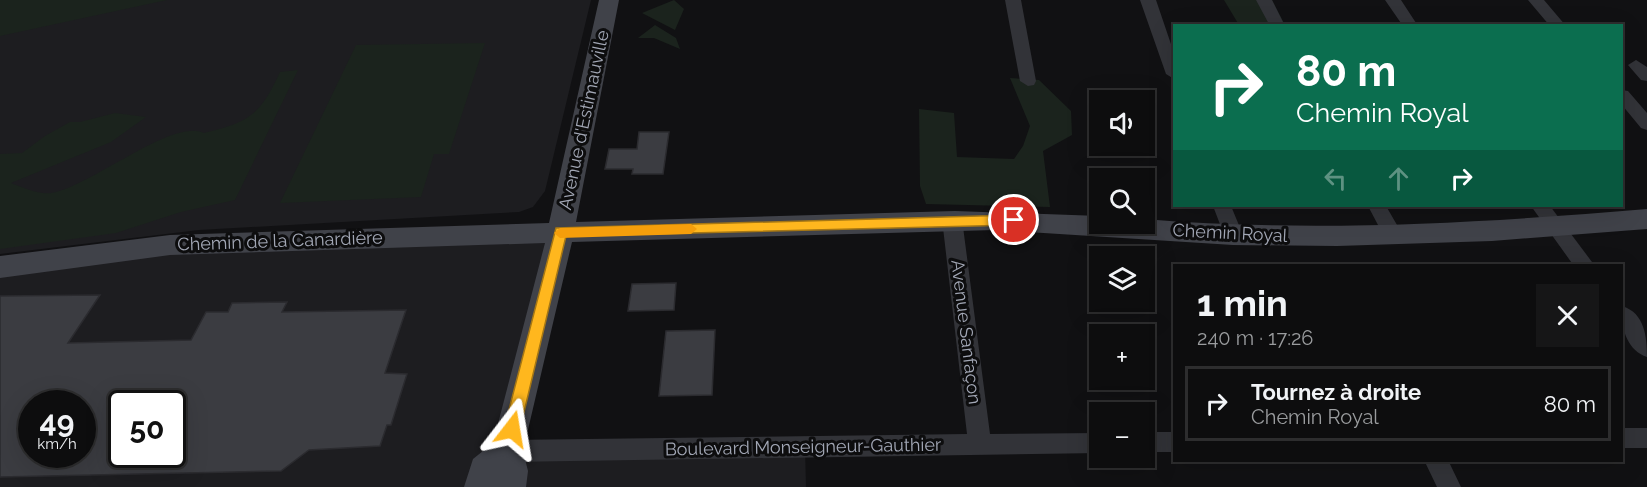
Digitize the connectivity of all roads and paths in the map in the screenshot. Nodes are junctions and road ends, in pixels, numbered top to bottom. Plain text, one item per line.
1 (609, 0) edge
2 (1013, 0) edge
3 (1148, 0) edge
4 (1264, 0) edge
5 (1393, 0) edge
6 (1536, 0) edge
7 (1277, 24) edge
8 (1410, 24) edge
9 (1557, 24) edge
10 (1173, 71) edge
11 (1028, 81) dead end
12 (1623, 96) edge
13 (1647, 124) edge
14 (1222, 207) edge
15 (1378, 207) edge
16 (1541, 207) edge
17 (952, 219) junction
18 (1647, 219) edge
19 (1555, 227) junction
20 (561, 231) junction
21 (1233, 235) junction
22 (1394, 237) junction
23 (1583, 264) edge
24 (0, 267) edge
25 (1623, 315) edge
26 (1647, 348) edge
27 (1623, 438) edge
28 (1647, 438) edge
29 (1155, 442) edge
30 (1173, 442) edge
31 (1089, 443) edge
32 (980, 445) junction
33 (507, 451) junction
34 (1437, 462) edge
35 (482, 487) edge
36 (509, 487) edge
37 (1449, 487) edge

1 - 20 main road, Avenue d'Estimauville
2 - 11 street
3 - 10 street
4 - 7 street
5 - 8 street
6 - 9 street
12 - 13 street
14 - 21 street
15 - 22 street
16 - 19 street
17 - 20 main road, Chemin Royal
17 - 21 main road, Chemin Royal
17 - 32 street, Avenue Sanfaçon
18 - 19 main road, Chemin Royal
19 - 22 main road, Chemin Royal
19 - 23 street
20 - 24 main road, Chemin de la Canardière
20 - 33 main road, Avenue d'Estimauville
21 - 22 main road, Chemin Royal
25 - 26 street
27 - 28 street
29 - 30 street
31 - 32 street, Boulevard Monseigneur-Gauthier
32 - 33 street, Boulevard Monseigneur-Gauthier
33 - 35 main road
33 - 36 main road, Avenue d'Estimauville
34 - 37 street

